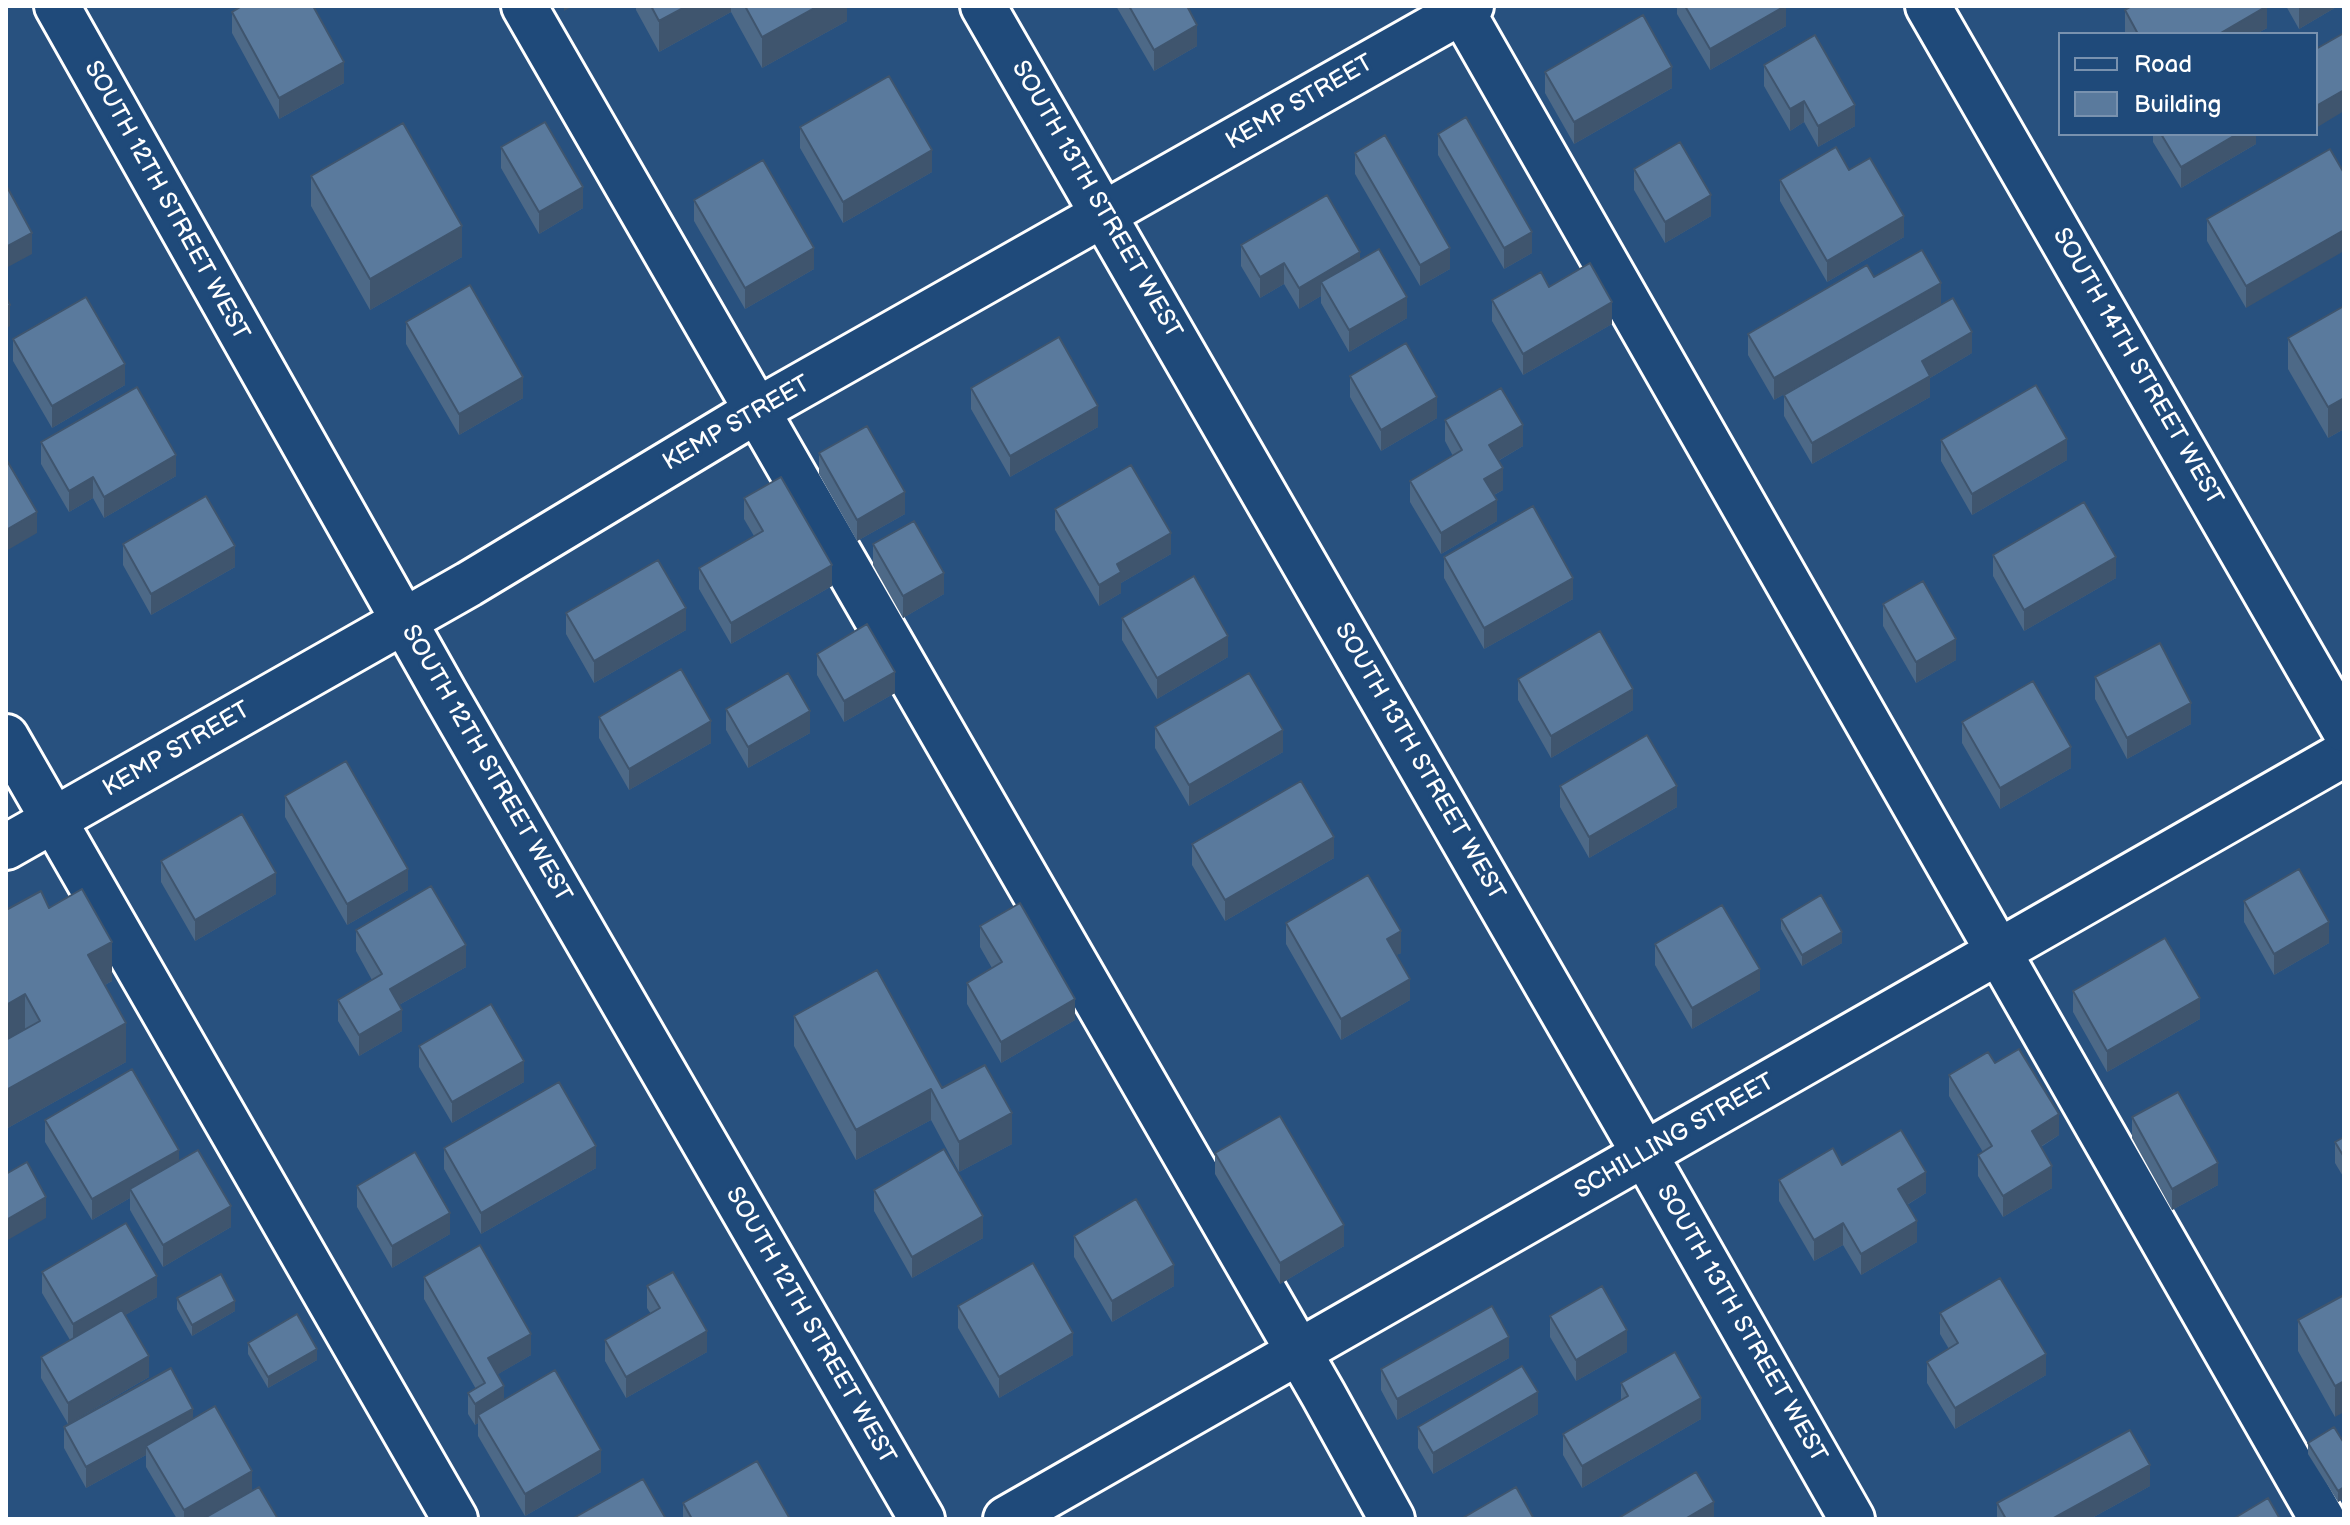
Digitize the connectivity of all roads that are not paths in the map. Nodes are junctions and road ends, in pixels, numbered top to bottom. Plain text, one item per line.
1 (57, 6) edge
2 (524, 6) edge
3 (983, 6) edge
4 (1928, 6) edge
5 (1464, 8) edge
6 (1104, 214) junction
7 (756, 411) junction
8 (404, 621) junction
9 (2344, 729) edge
10 (6, 737) edge
11 (2344, 754) edge
12 (54, 820) junction
13 (6, 847) edge
14 (1999, 952) junction
15 (1645, 1155) junction
16 (1298, 1352) junction
17 (455, 1519) edge
18 (922, 1519) edge
19 (1006, 1519) edge
20 (1392, 1519) edge
21 (1852, 1519) edge
22 (2322, 1519) edge

1 - 8 street, SOUTH 12TH STREET WEST
2 - 7 street
3 - 6 street, SOUTH 13TH STREET WEST
4 - 9 street, SOUTH 14TH STREET WEST
5 - 6 street, KEMP STREET
5 - 14 street
6 - 7 street, KEMP STREET
6 - 15 street, SOUTH 13TH STREET WEST
7 - 8 street, KEMP STREET
7 - 16 street
8 - 12 street, KEMP STREET
8 - 18 street, SOUTH 12TH STREET WEST
10 - 12 street
11 - 14 street, SCHILLING STREET
12 - 13 street, KEMP STREET
12 - 17 street
14 - 15 street, SCHILLING STREET
14 - 22 street
15 - 16 street, SCHILLING STREET
15 - 21 street, SOUTH 13TH STREET WEST
16 - 19 street, SCHILLING STREET
16 - 20 street

